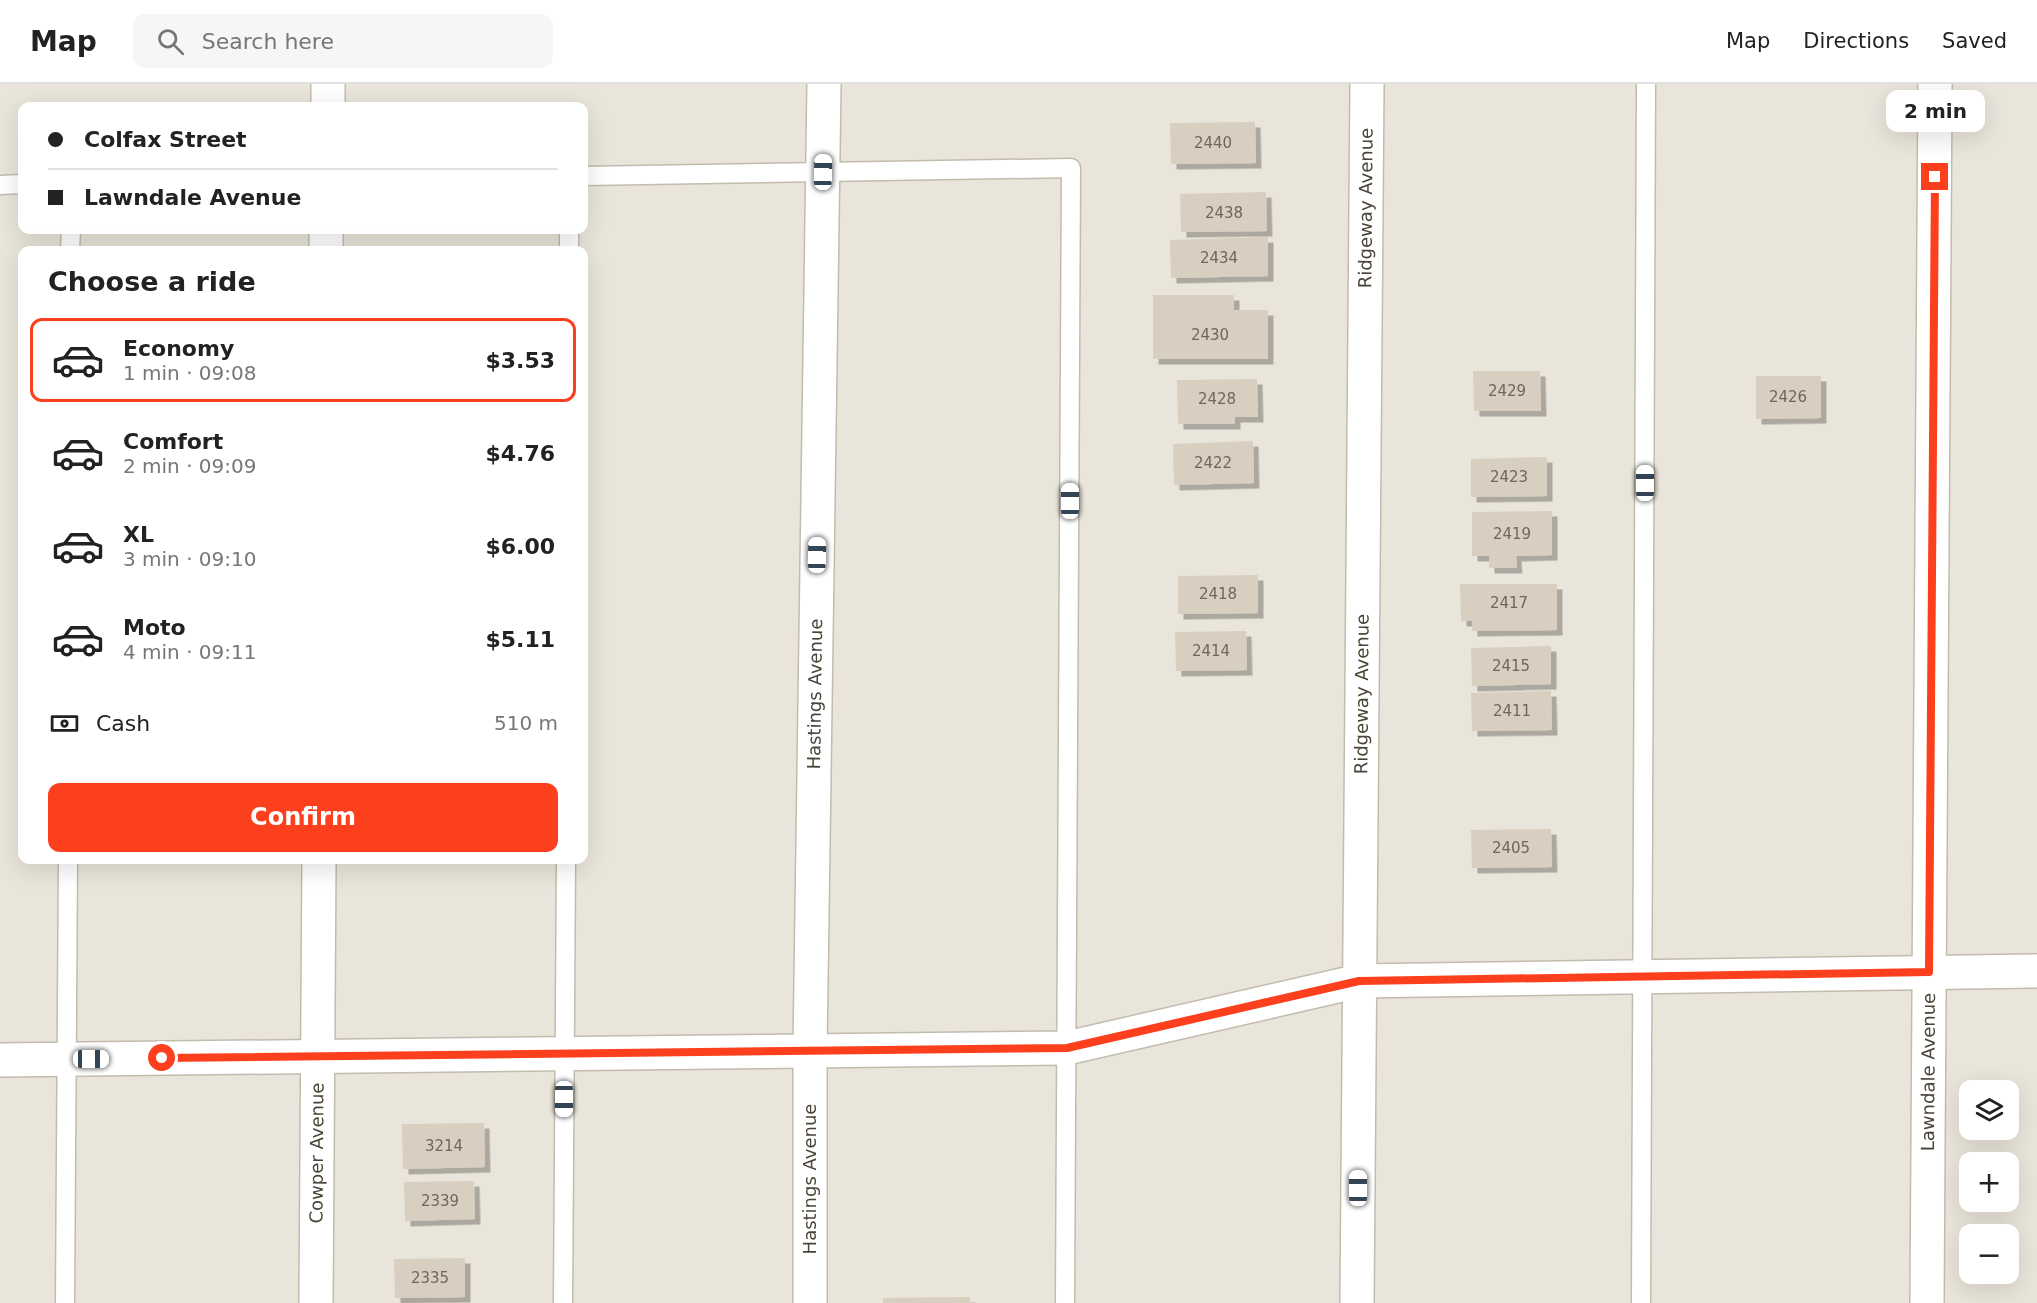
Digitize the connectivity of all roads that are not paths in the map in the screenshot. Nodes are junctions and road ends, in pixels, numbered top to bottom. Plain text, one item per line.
1 (328, 84) edge
2 (824, 84) edge
3 (1367, 84) edge
4 (1646, 84) edge
5 (1935, 84) edge
6 (328, 102) edge
7 (823, 172) junction
8 (588, 176) edge
9 (0, 184) edge
10 (18, 184) edge
11 (68, 864) edge
12 (319, 864) edge
13 (566, 864) edge
14 (2037, 971) edge
15 (1929, 972) junction
16 (1642, 976) junction
17 (1359, 981) junction
18 (1067, 1048) junction
19 (810, 1051) junction
20 (565, 1054) junction
21 (317, 1056) junction
22 (67, 1059) junction
23 (0, 1060) edge
24 (65, 1303) edge
25 (316, 1303) edge
26 (563, 1303) edge
27 (810, 1303) edge
28 (1065, 1303) edge
29 (1357, 1303) edge
30 (1641, 1303) edge
31 (1927, 1303) edge

1 - 6 street
2 - 7 street, Hastings Avenue
3 - 17 street, Ridgeway Avenue
4 - 16 lane
5 - 15 street, Lawndale Avenue
7 - 8 lane
7 - 18 lane
7 - 19 street, Hastings Avenue
9 - 10 lane
11 - 22 lane
12 - 21 street, Cowper Avenue
13 - 20 lane
14 - 15 street
15 - 16 street
15 - 31 street, Lawndale Avenue
16 - 17 street
16 - 30 lane
17 - 18 street
17 - 29 street, Ridgeway Avenue
18 - 19 street
18 - 28 lane
19 - 20 street
19 - 27 street, Hastings Avenue
20 - 21 street
20 - 26 lane
21 - 22 street
21 - 25 street, Cowper Avenue
22 - 23 street
22 - 24 lane

